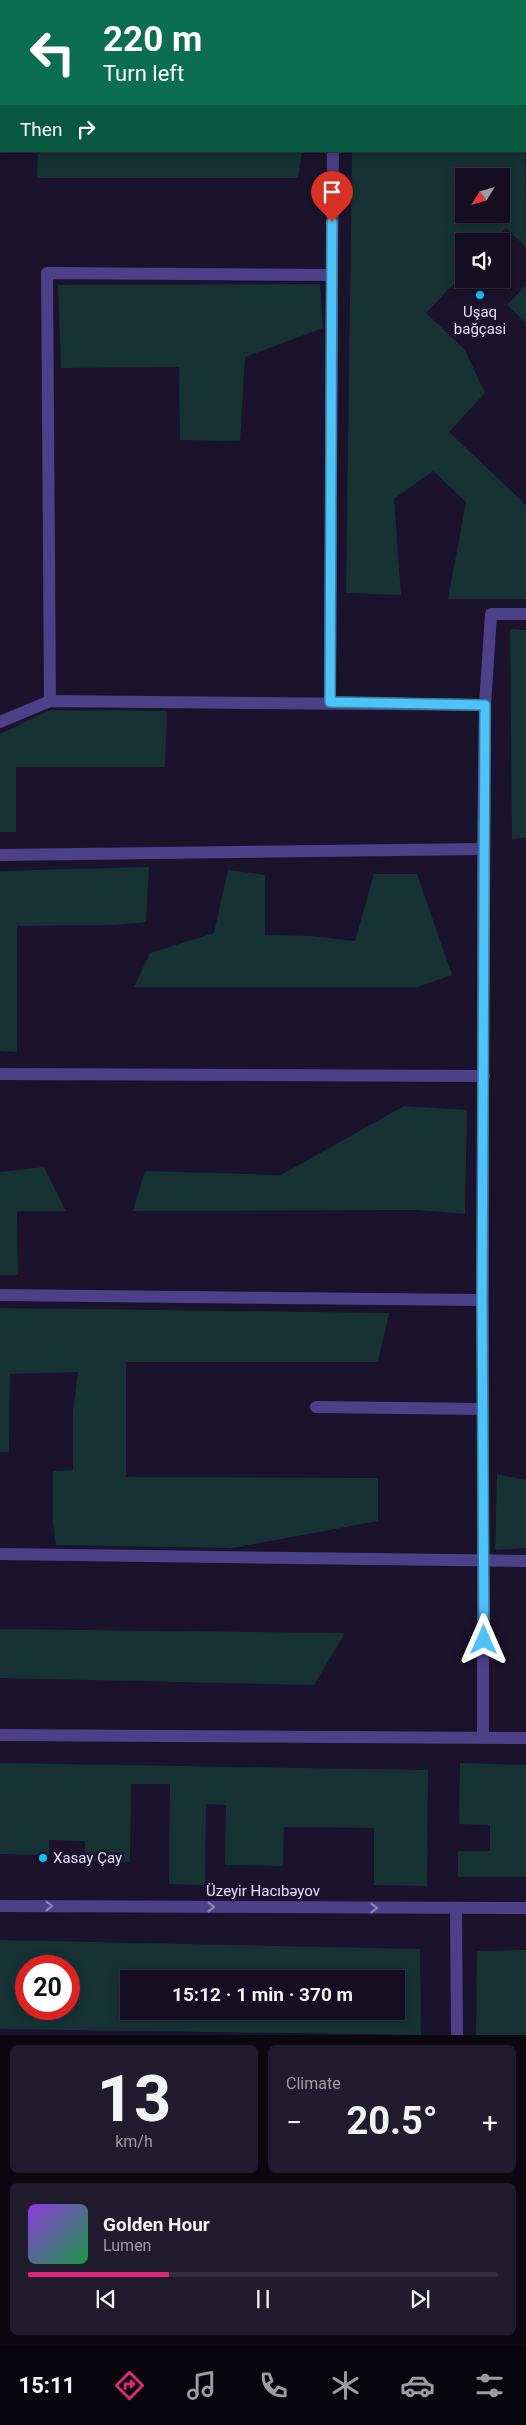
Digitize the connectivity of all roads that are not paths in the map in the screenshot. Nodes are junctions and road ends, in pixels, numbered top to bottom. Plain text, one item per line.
1 (333, 152) edge
2 (332, 275) junction
3 (526, 614) edge
4 (50, 701) junction
5 (330, 702) junction
6 (485, 705) junction
7 (0, 722) edge
8 (483, 849) junction
9 (0, 855) edge
10 (0, 1074) edge
11 (484, 1076) junction
12 (0, 1295) edge
13 (482, 1300) junction
14 (316, 1407) dead end
15 (483, 1409) junction
16 (0, 1554) edge
17 (484, 1561) junction
18 (526, 1561) edge
19 (0, 1735) edge
20 (483, 1738) junction
21 (526, 1738) edge
22 (0, 1906) edge
23 (526, 1908) edge
24 (456, 1909) junction
25 (457, 2035) edge

1 - 2 street
2 - 4 street
2 - 5 street
3 - 6 street
4 - 5 street
4 - 7 street
5 - 6 street
6 - 8 street
8 - 9 street
8 - 11 street
10 - 11 street
11 - 13 street
12 - 13 street
13 - 15 street
14 - 15 street
15 - 17 street
16 - 17 street
17 - 18 street
17 - 20 street
19 - 20 street
20 - 21 street
22 -> 24 street, Üzeyir Hacıbəyov
23 - 24 street, Üzeyir Hacıbəyov
24 - 25 street

